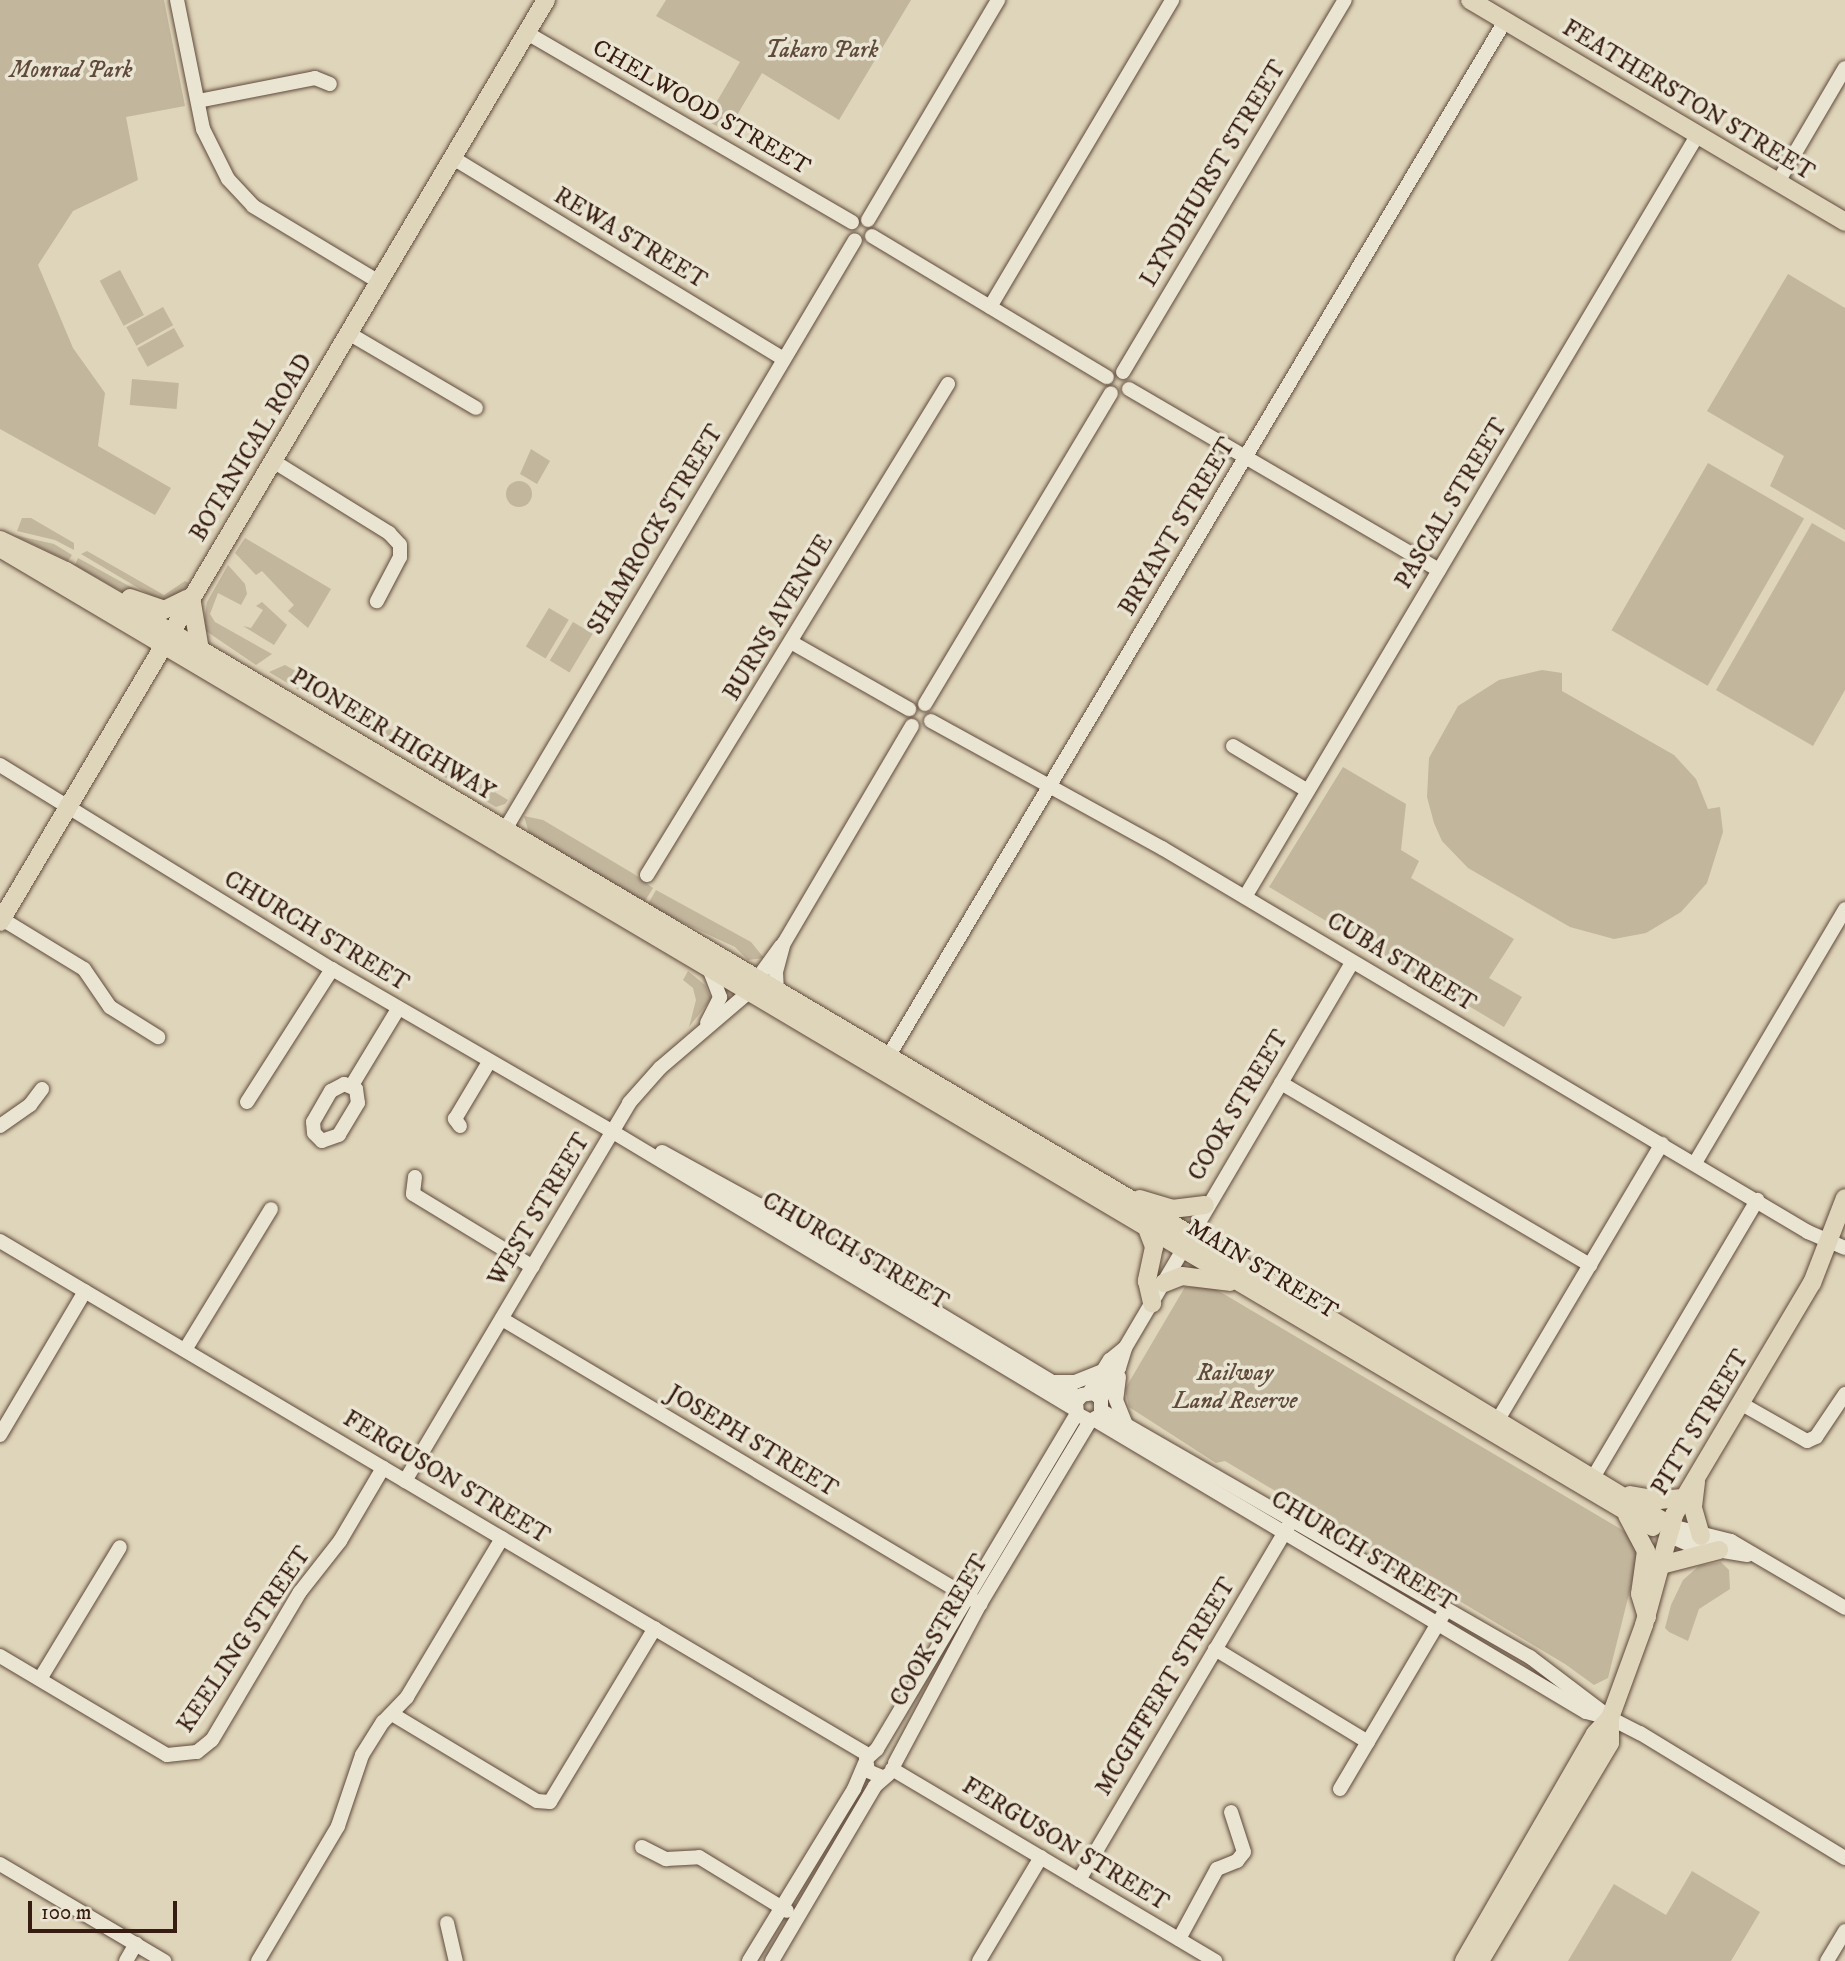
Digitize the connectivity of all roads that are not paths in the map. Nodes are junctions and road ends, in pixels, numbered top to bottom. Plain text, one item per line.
1 (177, 0) edge
2 (547, 0) edge
3 (998, 0) edge
4 (1172, 0) edge
5 (1345, 0) edge
6 (1469, 0) edge
7 (1505, 21) junction
8 (527, 33) junction
9 (1845, 68) edge
10 (330, 84) dead end
11 (198, 101) junction
12 (1698, 134) junction
13 (453, 158) junction
14 (1778, 182) junction
15 (868, 220) junction
16 (852, 222) junction
17 (1845, 222) edge
18 (872, 236) junction
19 (855, 240) junction
20 (379, 282) junction
21 (990, 307) junction
22 (350, 334) junction
23 (784, 359) junction
24 (1123, 372) junction
25 (1107, 377) junction
26 (948, 384) dead end
27 (1129, 389) junction
28 (1111, 393) junction
29 (476, 408) dead end
30 (1247, 458) junction
31 (273, 461) junction
32 (0, 540) edge
33 (0, 548) edge
34 (25, 551) junction
35 (1439, 570) junction
36 (191, 597) junction
37 (377, 601) dead end
38 (167, 640) junction
39 (791, 642) junction
40 (200, 650) junction
41 (925, 704) junction
42 (909, 709) junction
43 (931, 721) junction
44 (912, 726) junction
45 (1233, 746) dead end
46 (0, 765) edge
47 (1046, 787) junction
48 (1308, 791) junction
49 (69, 807) junction
50 (501, 837) junction
51 (647, 875) dead end
52 (1245, 897) junction
53 (613, 903) junction
54 (1845, 909) edge
55 (1, 920) edge
56 (784, 943) junction
57 (1352, 961) junction
58 (709, 969) junction
59 (332, 970) junction
60 (753, 986) junction
61 (777, 990) junction
62 (398, 1009) junction
63 (704, 1027) junction
64 (158, 1037) dead end
65 (888, 1056) junction
66 (489, 1062) junction
67 (1281, 1083) junction
68 (352, 1085) dead end
69 (41, 1089) dead end
70 (247, 1102) dead end
71 (0, 1126) edge
72 (460, 1126) dead end
73 (613, 1132) junction
74 (1662, 1144) junction
75 (1695, 1163) junction
76 (415, 1177) dead end
77 (1119, 1194) junction
78 (1845, 1198) edge
79 (1757, 1200) junction
80 (1205, 1205) junction
81 (271, 1209) dead end
82 (1149, 1231) junction
83 (0, 1241) edge
84 (1826, 1241) junction
85 (1186, 1242) junction
86 (1845, 1248) edge
87 (1590, 1265) junction
88 (533, 1267) junction
89 (1164, 1283) junction
90 (1237, 1284) junction
91 (85, 1291) junction
92 (1152, 1303) junction
93 (502, 1319) junction
94 (1125, 1348) junction
95 (185, 1350) junction
96 (1119, 1368) junction
97 (1103, 1370) junction
98 (1054, 1382) junction
99 (1845, 1394) edge
100 (1058, 1400) junction
101 (1740, 1403) junction
102 (1088, 1411) junction
103 (1499, 1419) junction
104 (1126, 1433) junction
105 (0, 1435) edge
106 (1057, 1447) junction
107 (383, 1468) junction
108 (1698, 1472) junction
109 (1050, 1474) junction
110 (1594, 1476) junction
111 (405, 1481) junction
112 (1616, 1493) junction
113 (1683, 1498) junction
114 (1625, 1513) junction
115 (1022, 1519) junction
116 (1289, 1525) junction
117 (1669, 1530) junction
118 (1701, 1535) junction
119 (502, 1538) junction
120 (120, 1547) dead end
121 (1719, 1550) junction
122 (1762, 1559) junction
123 (1661, 1565) junction
124 (967, 1597) junction
125 (980, 1605) junction
126 (1845, 1608) edge
127 (1447, 1609) junction
128 (1647, 1616) junction
129 (1439, 1623) junction
130 (655, 1628) junction
131 (1215, 1648) junction
132 (0, 1656) edge
133 (40, 1679) junction
134 (392, 1714) junction
135 (1610, 1718) junction
136 (1368, 1742) junction
137 (870, 1755) junction
138 (890, 1770) junction
139 (1340, 1789) dead end
140 (1231, 1812) dead end
141 (642, 1847) dead end
142 (1041, 1857) junction
143 (1845, 1858) edge
144 (0, 1864) edge
145 (1522, 1876) junction
146 (1079, 1880) junction
147 (781, 1907) junction
148 (799, 1917) junction
149 (447, 1923) dead end
150 (1845, 1931) edge
151 (1179, 1939) junction
152 (136, 1944) junction
153 (147, 1957) edge
154 (126, 1961) edge
155 (164, 1961) edge
156 (258, 1961) edge
157 (456, 1961) edge
158 (749, 1961) edge
159 (772, 1961) edge
160 (979, 1961) edge
161 (1215, 1961) edge
162 (1464, 1961) edge
163 (1480, 1961) edge
164 (1828, 1961) edge

1 - 11 street
2 - 8 main road, BOTANICAL ROAD
3 - 15 street
4 - 21 street
5 - 24 street, LYNDHURST STREET
6 - 7 main road, FEATHERSTON STREET
7 - 12 main road, FEATHERSTON STREET
7 - 30 street, BRYANT STREET
8 - 13 main road, BOTANICAL ROAD
8 - 16 street, CHELWOOD STREET
9 - 14 street
10 - 11 street
11 - 20 street
12 - 14 main road, FEATHERSTON STREET
12 - 35 street, PASCAL STREET
13 - 20 main road, BOTANICAL ROAD
13 - 23 street, REWA STREET
14 - 17 main road, FEATHERSTON STREET
15 - 16 street
15 - 18 street
16 - 19 street
18 - 19 street
18 - 21 street
19 - 23 street, SHAMROCK STREET
20 - 22 main road, BOTANICAL ROAD
21 - 25 street
22 - 29 street
22 - 31 main road, BOTANICAL ROAD
23 - 50 street, SHAMROCK STREET
24 - 25 street
24 - 27 street
25 - 28 street
26 - 39 street, BURNS AVENUE
27 - 28 street
27 - 30 street
28 - 41 street
30 - 35 street
30 - 47 street, BRYANT STREET
31 - 36 main road, BOTANICAL ROAD
31 - 37 street
32 - 34 main road, PIONEER HIGHWAY
33 - 38 main road, PIONEER HIGHWAY
34 - 36 main road
34 - 38 main road, PIONEER HIGHWAY
35 - 48 street, PASCAL STREET
36 - 38 main road, BOTANICAL ROAD
36 - 40 main road
38 - 40 main road, PIONEER HIGHWAY
38 - 49 main road, BOTANICAL ROAD
38 - 50 main road, PIONEER HIGHWAY
39 - 42 street
39 - 51 street, BURNS AVENUE
40 - 50 main road, PIONEER HIGHWAY
41 - 42 street
41 - 43 street
42 - 44 street
43 - 44 street
43 - 47 street, CUBA STREET
44 - 56 street
45 - 48 street
46 - 49 street, CHURCH STREET
47 - 52 street, CUBA STREET
47 - 65 street, BRYANT STREET
48 - 52 street, PASCAL STREET
49 - 55 main road, BOTANICAL ROAD
49 - 59 street, CHURCH STREET
50 - 53 main road, PIONEER HIGHWAY
52 - 57 street, CUBA STREET
53 - 58 main road, PIONEER HIGHWAY
53 - 60 main road, PIONEER HIGHWAY
54 - 75 street
55 - 64 street
56 - 60 street
56 - 61 street
57 - 67 street, COOK STREET
57 - 74 street, CUBA STREET
58 - 60 main road, PIONEER HIGHWAY
58 - 63 street
59 - 62 street, CHURCH STREET
59 - 70 street
60 - 61 main road, MAIN STREET
60 - 63 street, WEST STREET
60 - 82 main road, MAIN STREET
61 - 65 main road, MAIN STREET
62 - 66 street, CHURCH STREET
62 - 68 street
63 - 73 street, WEST STREET
65 - 77 main road, MAIN STREET
66 - 72 street
66 - 73 street, CHURCH STREET
67 - 80 street, COOK STREET
67 - 87 street
69 - 71 street
73 - 88 street, WEST STREET
73 - 98 street, CHURCH STREET
73 - 100 street, CHURCH STREET
74 - 75 street, CUBA STREET
74 - 87 street
75 - 79 street, CUBA STREET
76 - 88 street
77 - 80 main road
77 - 85 main road, MAIN STREET
78 - 84 main road, PITT STREET
79 - 84 street, CUBA STREET
79 - 110 street
80 - 85 street, COOK STREET
81 - 95 street
82 - 85 main road, MAIN STREET
82 - 92 main road
83 - 91 street, FERGUSON STREET
84 - 86 street, CUBA STREET
84 - 101 main road, PITT STREET
85 - 89 street, COOK STREET
85 - 90 main road, MAIN STREET
85 - 103 main road, MAIN STREET
87 - 103 street
88 - 93 street, WEST STREET
89 - 90 main road
89 - 92 street, COOK STREET
90 - 114 main road, MAIN STREET
91 - 95 street, FERGUSON STREET
91 - 105 street
92 - 94 street, COOK STREET
93 - 111 street, WEST STREET
93 - 124 street, JOSEPH STREET
94 - 96 street, COOK STREET
94 - 97 street, COOK STREET
95 - 107 street, FERGUSON STREET
96 - 102 street, COOK STREET
96 - 104 street
97 - 98 street
97 - 102 street, COOK STREET
98 - 102 street, CHURCH STREET
99 - 101 street
100 - 102 street, CHURCH STREET
100 - 106 street
101 - 108 main road, PITT STREET
102 - 104 street
102 - 104 street, CHURCH STREET
102 - 106 street, COOK STREET
102 - 109 street, COOK STREET
103 - 110 main road, MAIN STREET
104 - 116 street, CHURCH STREET
106 - 109 street, COOK STREET
107 - 111 street, FERGUSON STREET
107 - 133 street, KEELING STREET
108 - 113 main road, PITT STREET
108 - 118 main road
109 - 115 street, COOK STREET
110 - 112 main road, MAIN STREET
111 - 119 street, FERGUSON STREET
112 - 113 main road
112 - 117 main road, MAIN STREET
113 - 117 main road, PITT STREET
114 - 117 main road, MAIN STREET
114 - 128 main road
115 - 124 street, COOK STREET
115 - 125 street, COOK STREET
116 - 127 street, CHURCH STREET
116 - 129 street, CHURCH STREET
116 - 131 street, MCGIFFERT STREET
117 - 118 street, MAIN STREET
117 - 121 street, MAIN STREET
117 - 123 main road, PITT STREET
118 - 122 street, MAIN STREET
119 - 130 street, FERGUSON STREET
119 - 134 street
120 - 133 street
121 - 122 street, MAIN STREET
121 - 123 main road
122 - 126 street, MAIN STREET
123 - 128 main road, PITT STREET
124 - 125 street, JOSEPH STREET
124 - 137 street, COOK STREET
125 - 138 street, COOK STREET
127 - 129 street
127 - 135 street, CHURCH STREET
128 - 135 main road, PITT STREET
129 - 135 street, CHURCH STREET
129 - 136 street
130 - 134 street
130 - 137 street, FERGUSON STREET
131 - 136 street
131 - 146 street, MCGIFFERT STREET
132 - 133 street, KEELING STREET
134 - 156 street
135 - 143 street, CHURCH STREET
135 - 145 main road, PITT STREET
136 - 139 street
137 - 138 street
137 - 138 street
137 - 147 street, COOK STREET
138 - 142 street, FERGUSON STREET
138 - 148 street, COOK STREET
140 - 151 street
141 - 147 street
142 - 146 street, FERGUSON STREET
142 - 160 street
144 - 152 street
145 - 162 main road, PITT STREET
145 - 163 main road, PITT STREET
146 - 151 street, FERGUSON STREET
147 - 148 street
147 - 158 street, COOK STREET
148 - 159 street, COOK STREET
149 - 157 street
150 - 164 street
151 - 161 street, FERGUSON STREET
152 - 153 street
152 - 154 street
153 - 155 street

